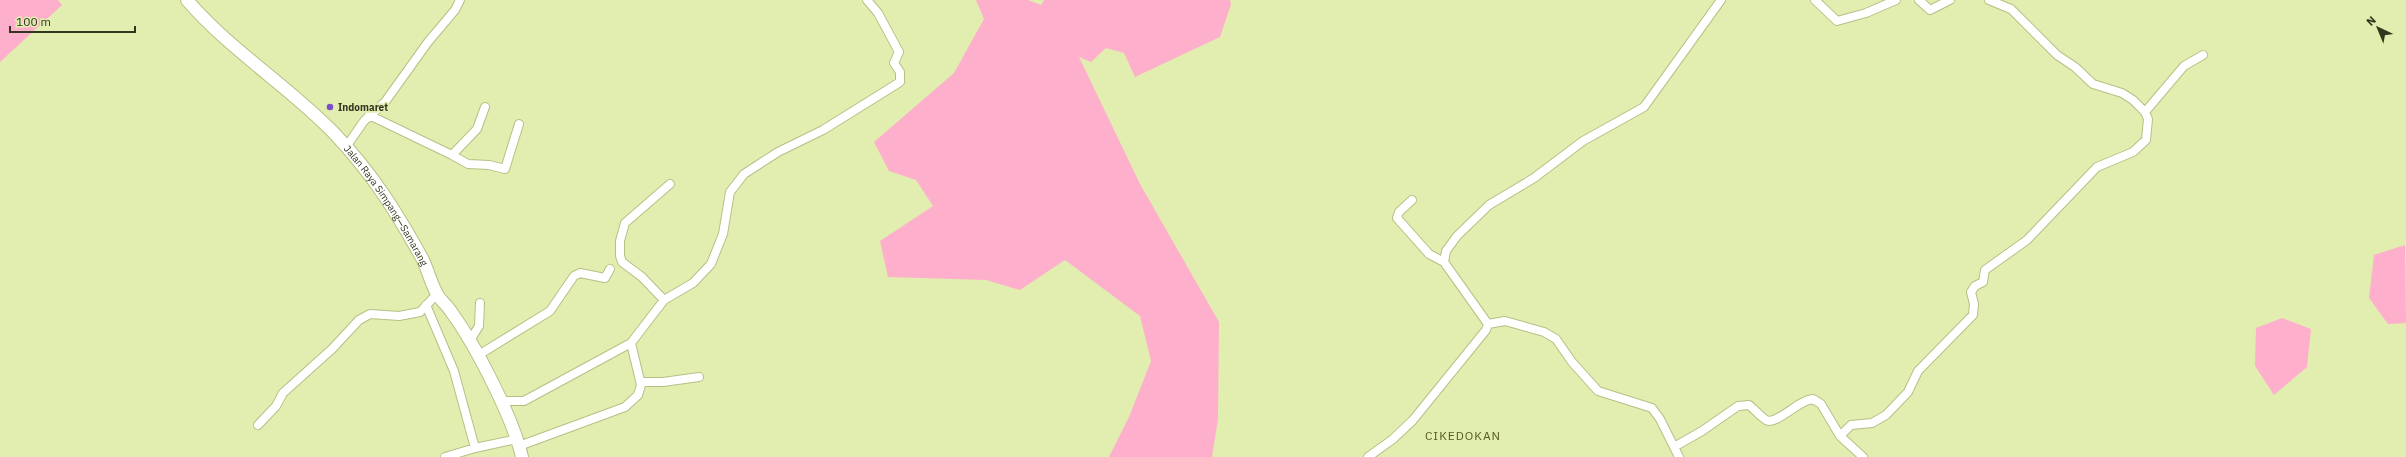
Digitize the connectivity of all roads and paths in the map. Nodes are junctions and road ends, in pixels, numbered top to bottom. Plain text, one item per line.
1 (187, 0) edge
2 (460, 0) edge
3 (867, 0) edge
4 (1720, 0) edge
5 (1815, 0) edge
6 (1896, 0) edge
7 (1919, 0) edge
8 (1950, 0) edge
9 (1990, 0) edge
10 (2203, 55) dead end
11 (485, 107) dead end
12 (2145, 112) junction
13 (369, 116) junction
14 (520, 124) dead end
15 (346, 147) junction
16 (452, 155) junction
17 (670, 184) dead end
18 (1412, 200) dead end
19 (1444, 262) junction
20 (610, 269) dead end
21 (437, 294) junction
22 (664, 300) junction
23 (480, 304) dead end
24 (426, 305) junction
25 (1488, 324) junction
26 (469, 342) junction
27 (631, 343) junction
28 (477, 356) junction
29 (699, 377) dead end
30 (641, 382) junction
31 (501, 402) junction
32 (258, 426) dead end
33 (1840, 436) junction
34 (1674, 447) junction
35 (475, 448) junction
36 (519, 448) edge
37 (445, 457) edge
38 (1368, 457) edge
39 (1679, 457) edge
40 (1862, 457) edge

1 - 15 main road, Jalan Raya Simpang—Samarang
2 - 13 street
3 - 22 street
4 - 19 street
5 - 6 street
7 - 8 street
9 - 12 street
10 - 12 street
11 - 16 street
12 - 33 street
13 - 15 street
13 - 16 street
14 - 16 street
15 - 21 main road, Jalan Raya Simpang—Samarang
17 - 22 street
18 - 19 street
19 - 25 street
20 - 28 street
21 - 24 street
21 - 26 main road, Jalan Raya Simpang—Samarang
22 - 27 street
23 - 26 street
24 - 32 street
24 - 35 street
25 - 34 street
25 - 38 street
26 - 28 main road, Jalan Raya Simpang—Samarang
27 - 30 street
27 - 31 street
28 - 31 main road, Jalan Raya Simpang—Samarang
29 - 30 street
30 - 36 street
31 - 36 main road, Jalan Raya Simpang—Samarang
33 - 34 street
33 - 40 street
34 - 39 street
35 - 36 street
35 - 37 street

